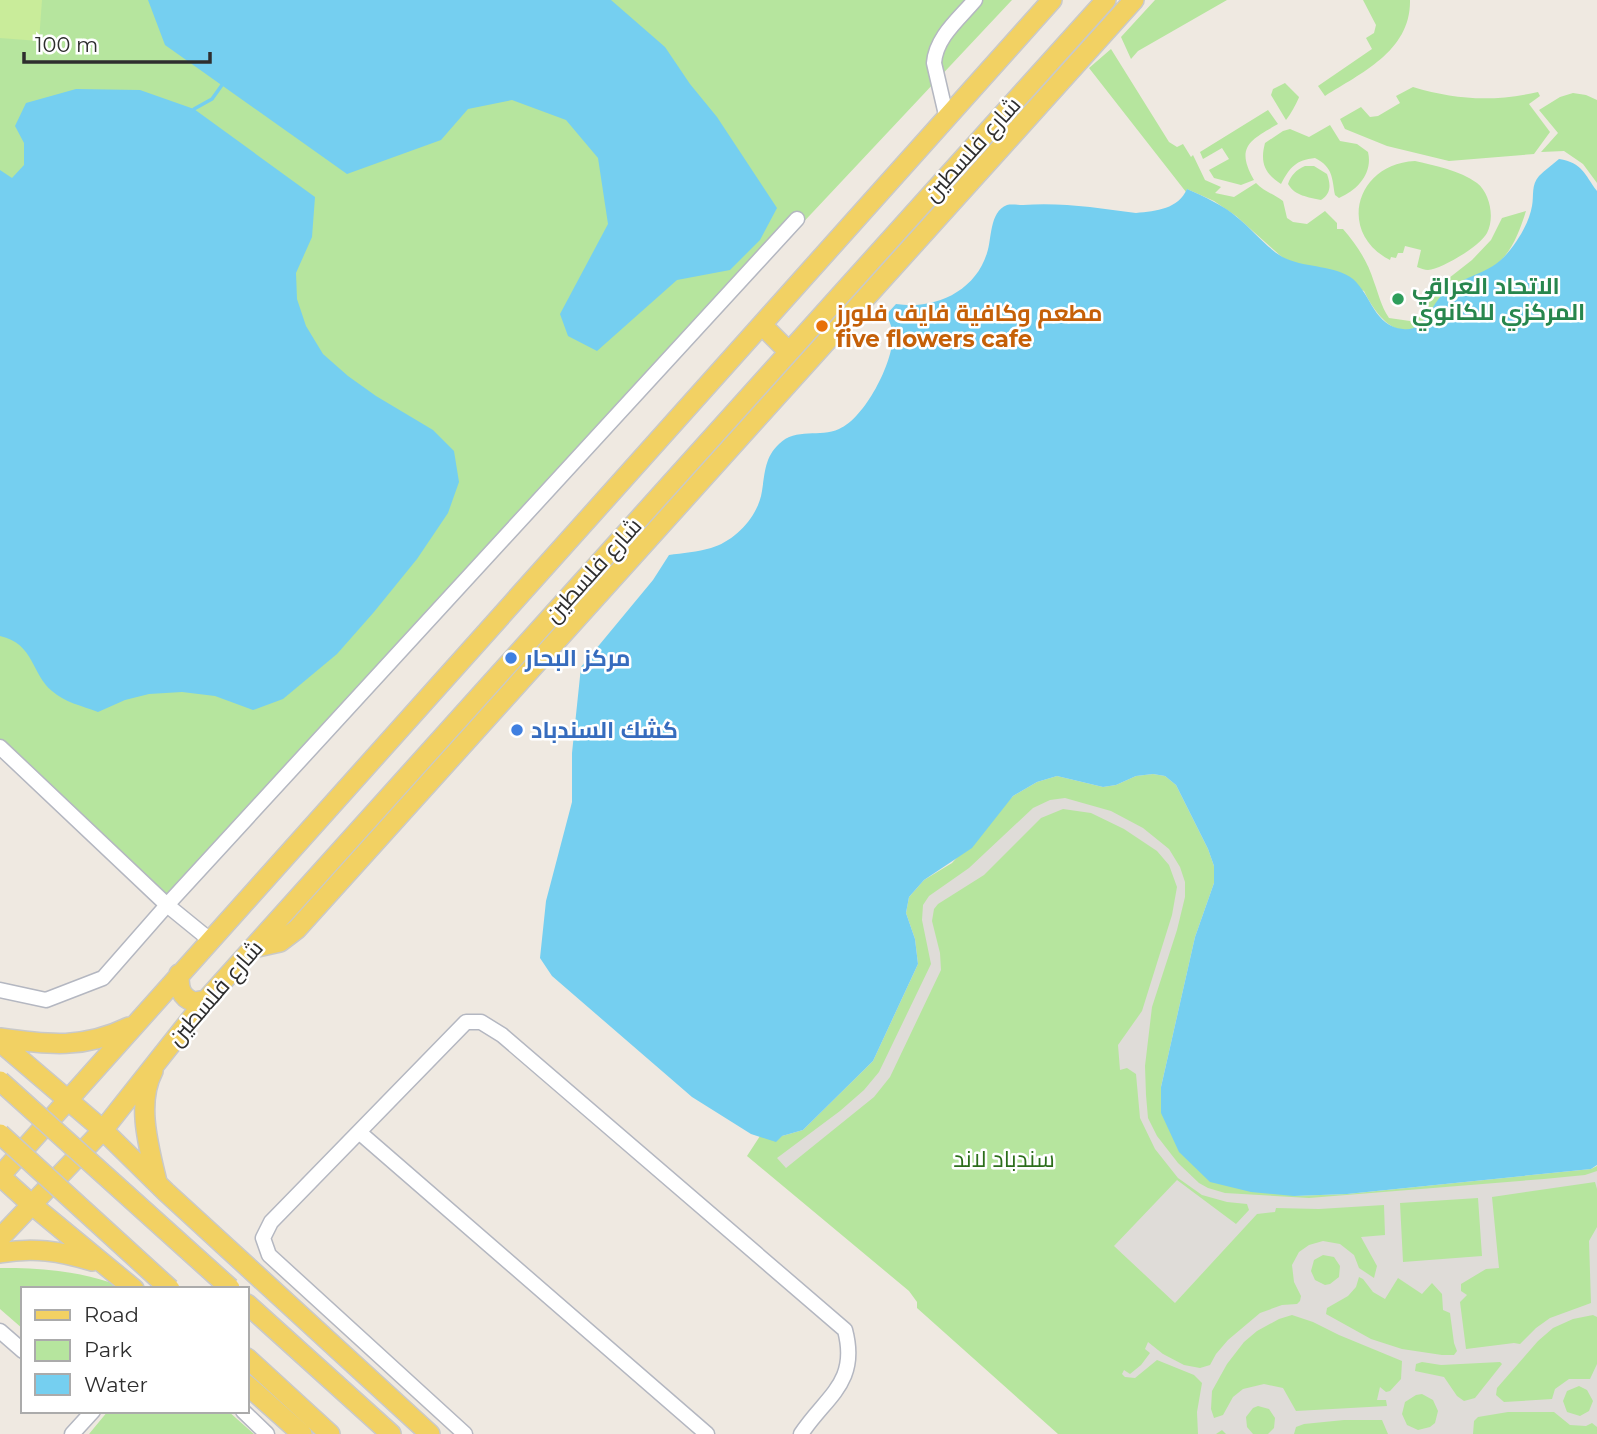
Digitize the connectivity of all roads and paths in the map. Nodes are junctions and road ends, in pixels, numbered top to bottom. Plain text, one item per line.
1 (975, 0) edge
2 (1052, 0) edge
3 (1106, 0) edge
4 (1134, 0) edge
5 (947, 119) junction
6 (797, 219) dead end
7 (762, 325) junction
8 (789, 352) junction
9 (504, 668) junction
10 (495, 709) junction
11 (0, 747) edge
12 (167, 905) junction
13 (210, 940) junction
14 (253, 948) junction
15 (179, 974) junction
16 (0, 990) edge
17 (206, 1000) junction
18 (133, 1025) junction
19 (0, 1040) edge
20 (161, 1055) junction
21 (0, 1081) edge
22 (68, 1100) junction
23 (103, 1130) junction
24 (359, 1132) junction
25 (0, 1134) edge
26 (0, 1176) edge
27 (157, 1183) junction
28 (31, 1204) junction
29 (0, 1238) edge
30 (0, 1253) edge
31 (102, 1264) junction
32 (131, 1287) edge
33 (168, 1287) edge
34 (228, 1287) edge
35 (248, 1305) edge
36 (0, 1331) edge
37 (21, 1349) edge
38 (248, 1359) edge
39 (248, 1386) edge
40 (90, 1413) edge
41 (245, 1413) edge
42 (72, 1434) edge
43 (267, 1434) edge
44 (302, 1434) edge
45 (330, 1434) edge
46 (391, 1434) edge
47 (430, 1434) edge
48 (465, 1434) edge
49 (707, 1434) edge
50 (801, 1434) edge

1 - 5 street
2 - 5 main road, شارع فلسطين
3 - 8 main road, شارع فلسطين
4 - 10 main road
5 - 7 main road, شارع فلسطين
6 - 12 street
7 - 8 main road
7 - 13 main road, شارع فلسطين
8 - 9 main road, شارع فلسطين
9 - 10 main road
9 - 14 main road, شارع فلسطين
10 - 14 main road
11 - 12 street
12 - 13 street
12 - 16 street
13 - 15 main road, شارع فلسطين
14 - 17 main road, شارع فلسطين
15 - 17 main road
15 - 18 main road, شارع فلسطين
17 - 20 main road, شارع فلسطين
18 - 19 main road
18 - 22 main road, شارع فلسطين
19 - 22 main road
20 - 23 main road, شارع فلسطين
20 - 27 main road
21 - 34 main road, bridge
22 - 23 main road
22 - 26 main road, شارع فلسطين
23 - 27 main road
23 - 28 main road, شارع فلسطين
24 - 48 street
24 - 49 street
24 - 50 street
25 - 33 main road, bridge
26 - 28 main road
27 - 47 main road
28 - 29 main road, شارع فلسطين
28 - 31 main road
30 - 31 main road
31 - 32 main road
35 - 46 main road
36 - 37 street
38 - 45 main road
39 - 44 main road
40 - 42 street
41 - 43 street

